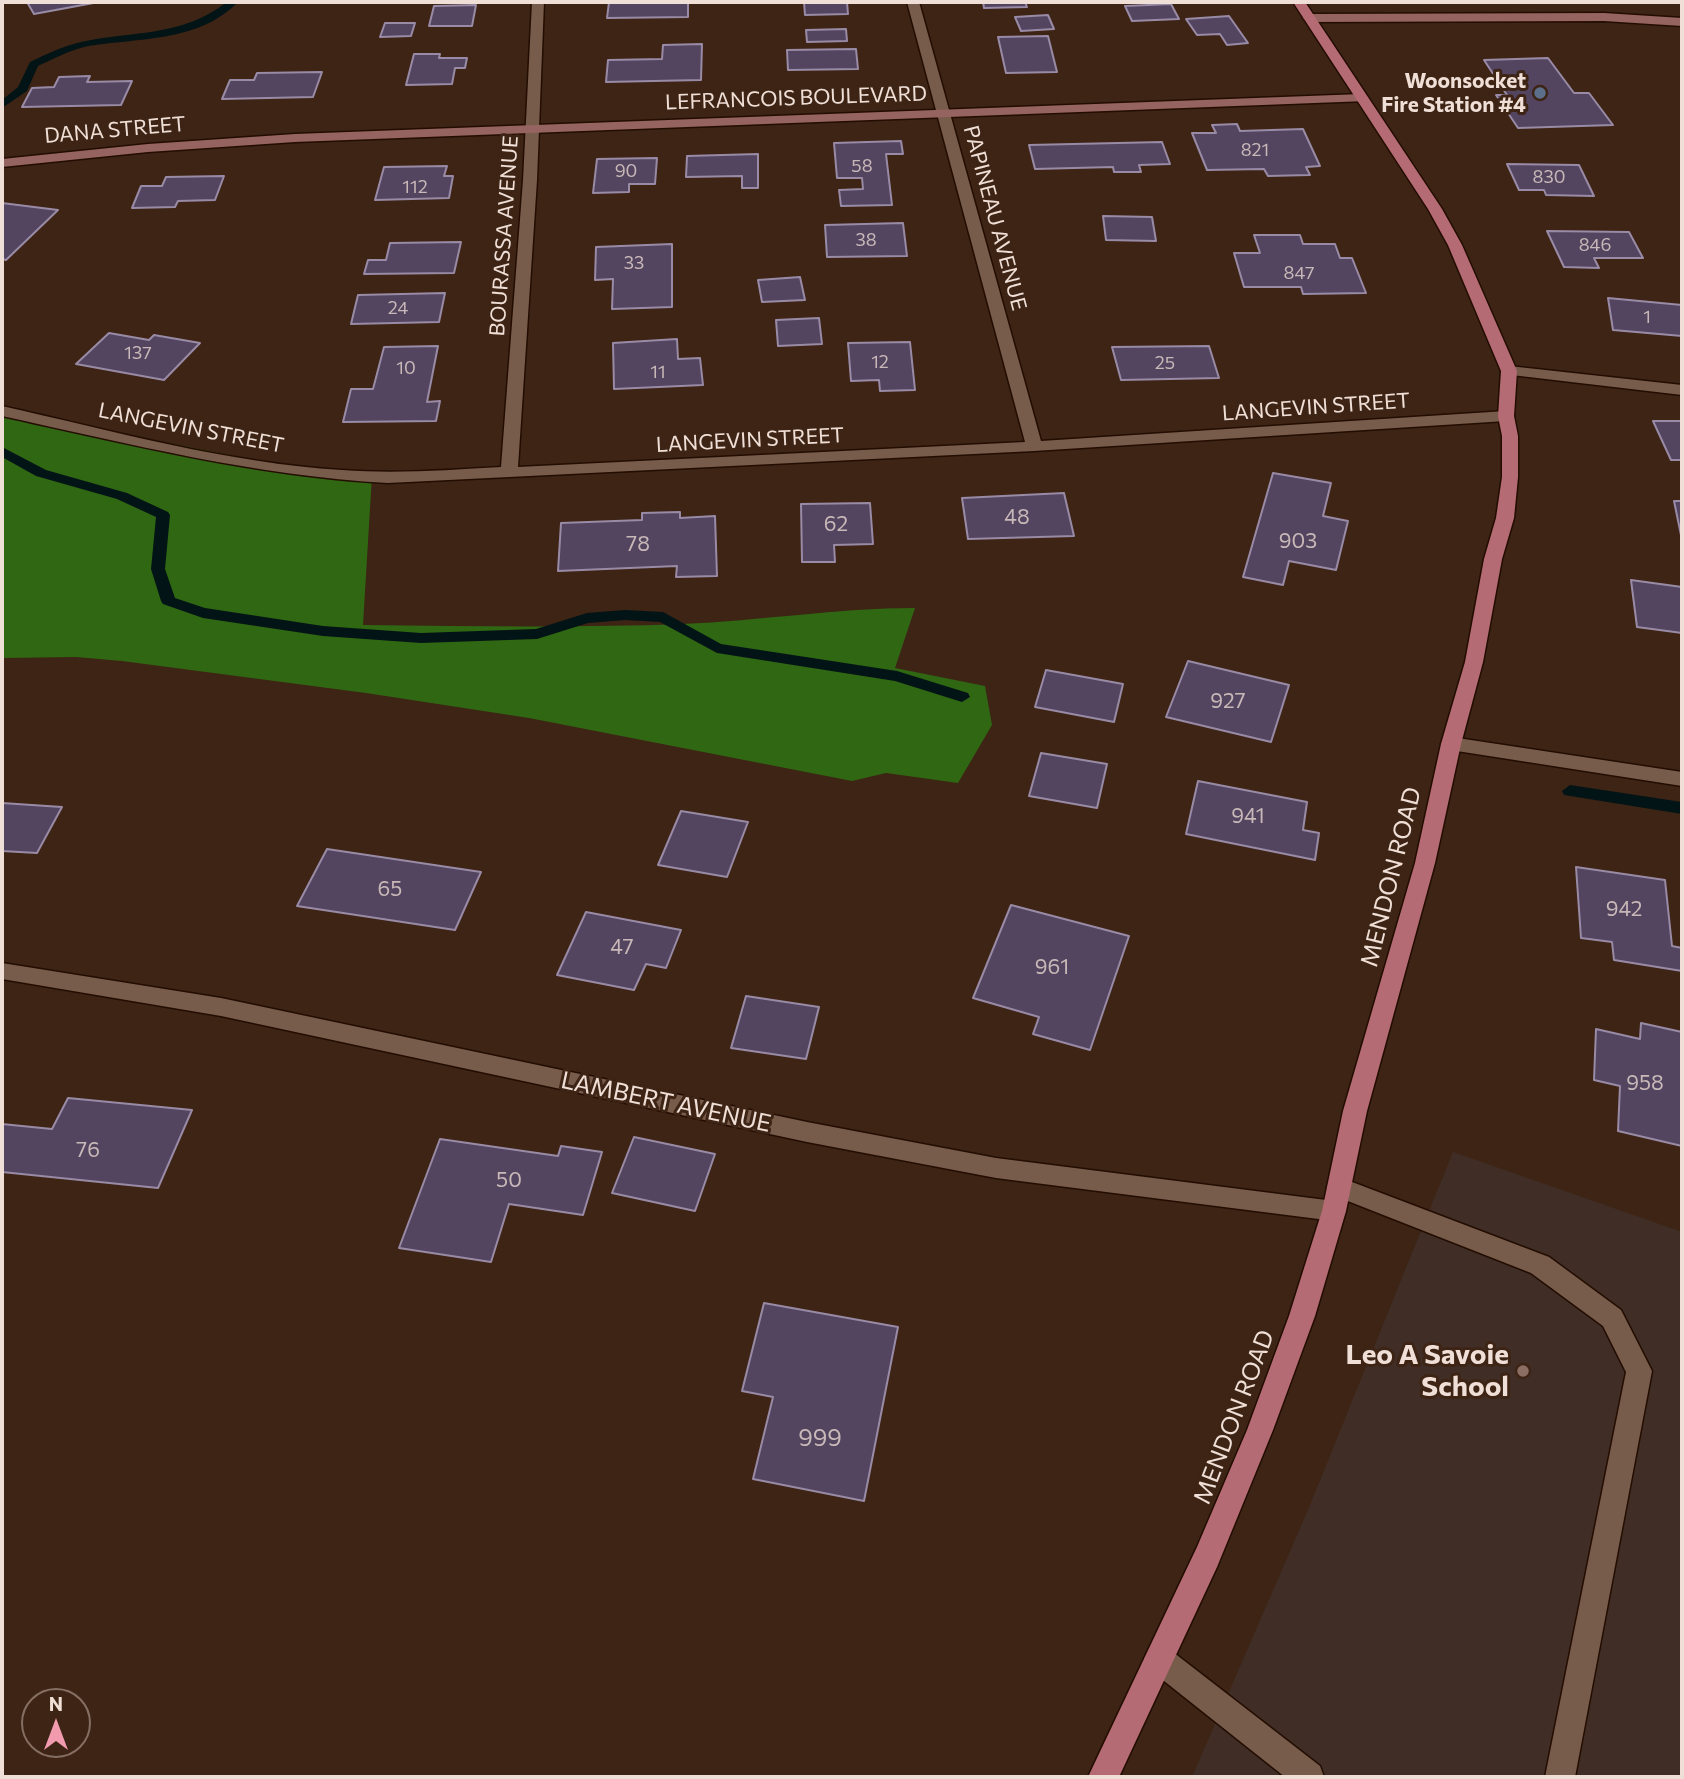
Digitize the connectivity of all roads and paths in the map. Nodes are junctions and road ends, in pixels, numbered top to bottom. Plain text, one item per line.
1 (538, 2) edge
2 (913, 2) edge
3 (1304, 10) edge
4 (1682, 22) edge
5 (1362, 98) junction
6 (946, 113) junction
7 (532, 129) junction
8 (232, 142) joint
9 (2, 163) edge
10 (1509, 371) junction
11 (1682, 390) edge
12 (2, 411) edge
13 (1506, 416) junction
14 (1034, 446) junction
15 (509, 473) junction
16 (1451, 744) junction
17 (1682, 779) edge
18 (2, 971) edge
19 (1336, 1199) junction
20 (1158, 1659) junction
21 (1103, 1777) edge
22 (1309, 1777) edge
23 (1560, 1777) edge

1 - 7 street, BOURASSA AVENUE
2 - 6 street, PAPINEAU AVENUE
3 - 4 street
3 - 5 main road, MENDON ROAD
5 - 6 street, LEFRANCOIS BOULEVARD
5 - 10 main road, MENDON ROAD
6 - 7 street, LEFRANCOIS BOULEVARD
6 - 14 street, PAPINEAU AVENUE
7 - 8 street, LEFRANCOIS BOULEVARD
7 - 15 street, BOURASSA AVENUE
8 - 9 street, DANA STREET
10 - 11 street
10 - 13 main road, MENDON ROAD
12 - 15 street, LANGEVIN STREET
13 - 14 street, LANGEVIN STREET
13 - 16 main road, MENDON ROAD
14 - 15 street, LANGEVIN STREET
16 - 17 street
16 - 19 main road, MENDON ROAD
18 - 19 street, LAMBERT AVENUE
19 - 20 main road, MENDON ROAD
19 - 23 street, LAMBERT AVENUE
20 - 21 main road, MENDON ROAD
20 - 22 street

